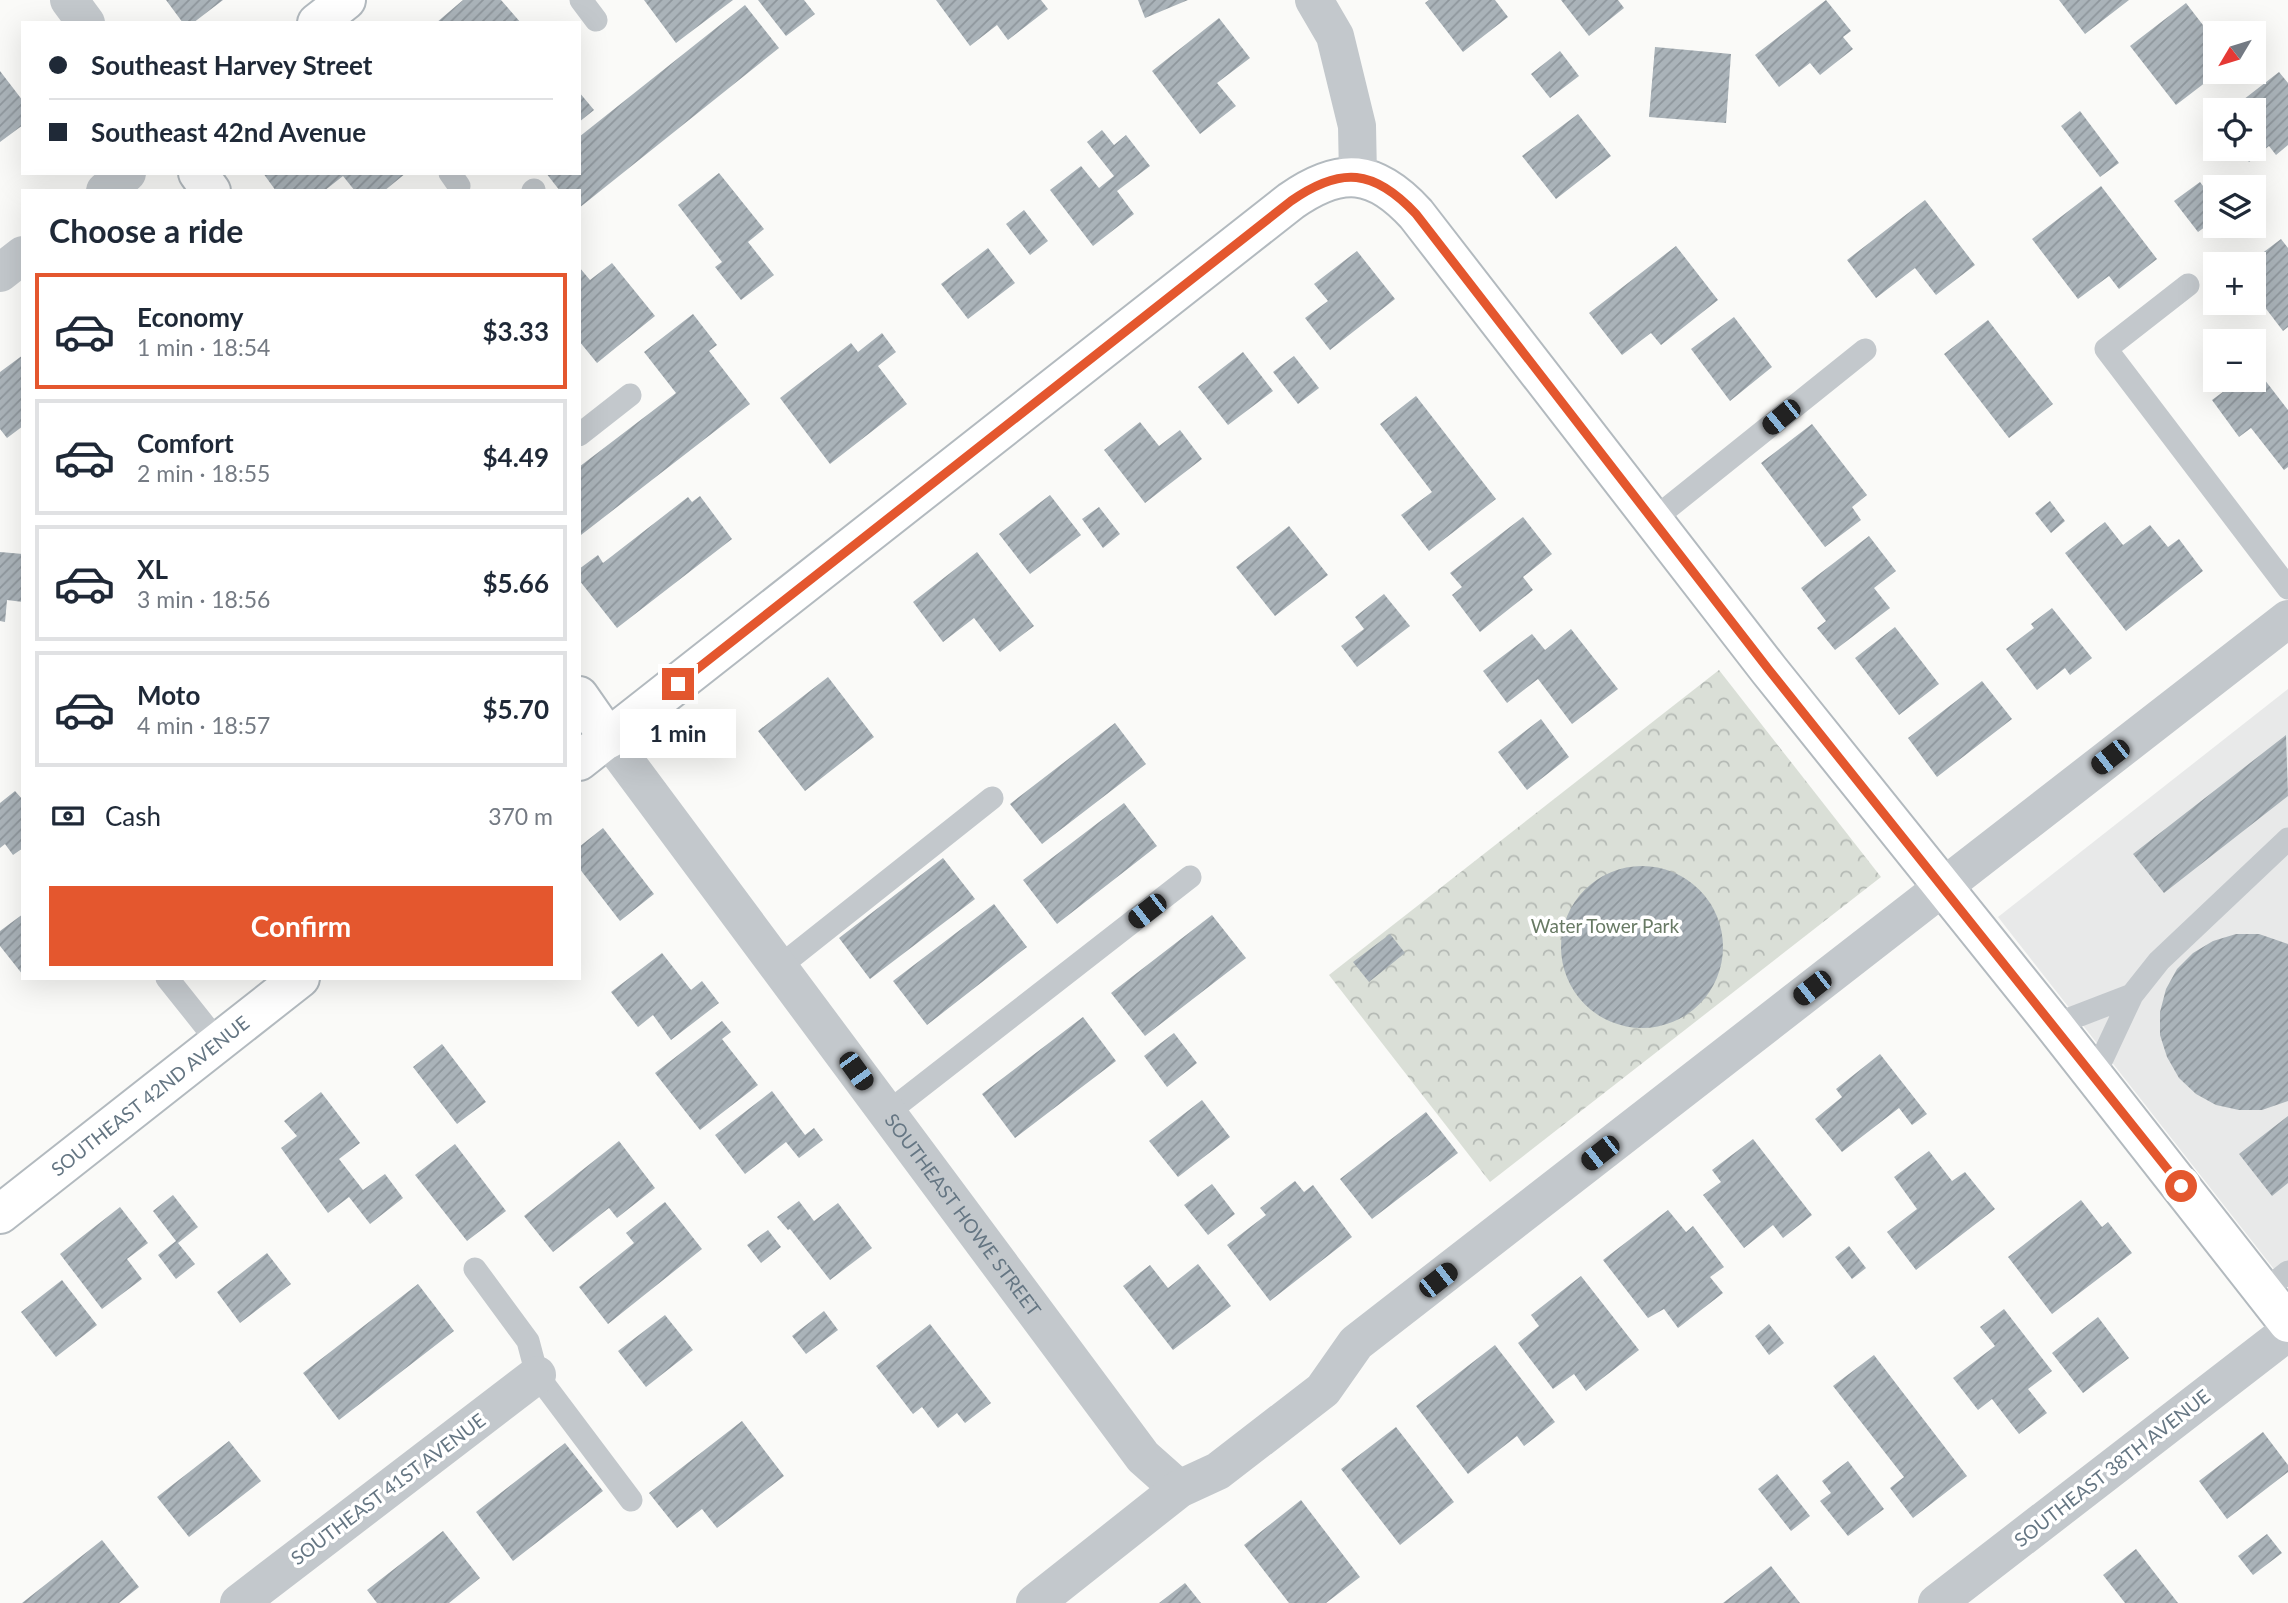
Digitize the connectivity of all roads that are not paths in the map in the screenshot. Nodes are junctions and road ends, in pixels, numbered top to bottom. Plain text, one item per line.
1 (69, 0) edge
2 (581, 0) edge
3 (1314, 0) edge
4 (596, 20) dead end
5 (85, 21) edge
6 (125, 175) edge
7 (1358, 176) junction
8 (107, 189) edge
9 (21, 257) edge
10 (0, 273) edge
11 (2188, 285) dead end
12 (1866, 350) dead end
13 (630, 395) dead end
14 (581, 433) edge
15 (1654, 519) junction
16 (2288, 588) edge
17 (2284, 628) edge
18 (581, 699) edge
19 (609, 739) junction
20 (581, 760) edge
21 (992, 798) dead end
22 (2288, 839) edge
23 (1190, 877) dead end
24 (1942, 887) junction
25 (779, 967) junction
26 (169, 980) edge
27 (297, 980) edge
28 (2132, 995) junction
29 (2054, 1025) junction
30 (218, 1042) junction
31 (2094, 1076) junction
32 (887, 1113) junction
33 (0, 1214) edge
34 (475, 1269) dead end
35 (2276, 1282) edge
36 (2288, 1323) edge
37 (2288, 1332) edge
38 (537, 1375) junction
39 (1179, 1489) junction
40 (631, 1500) dead end
41 (240, 1603) edge
42 (1035, 1603) edge
43 (1937, 1603) edge

1 - 5 street
2 - 4 lane
3 - 7 street
6 - 8 street
7 - 15 street
7 - 19 street
9 - 10 street
11 - 16 lane
12 - 15 lane
13 - 14 lane
15 - 24 street
17 - 24 street
18 - 19 street, SOUTHEAST HOWE STREET
19 - 20 street
19 - 25 street, SOUTHEAST HOWE STREET
21 - 25 lane
22 - 28 lane
23 - 32 lane
24 - 29 street
24 - 39 street
25 - 32 street, SOUTHEAST HOWE STREET
26 - 30 lane
27 - 30 street, SOUTHEAST 42ND AVENUE
28 - 29 lane
28 - 31 lane
29 - 31 street
30 - 33 street, SOUTHEAST 42ND AVENUE
31 - 35 street
32 - 39 street, SOUTHEAST HOWE STREET
34 - 38 lane
35 - 36 street
37 - 43 street, SOUTHEAST 38TH AVENUE
38 - 40 lane
38 - 41 street, SOUTHEAST 41ST AVENUE
39 - 42 street

